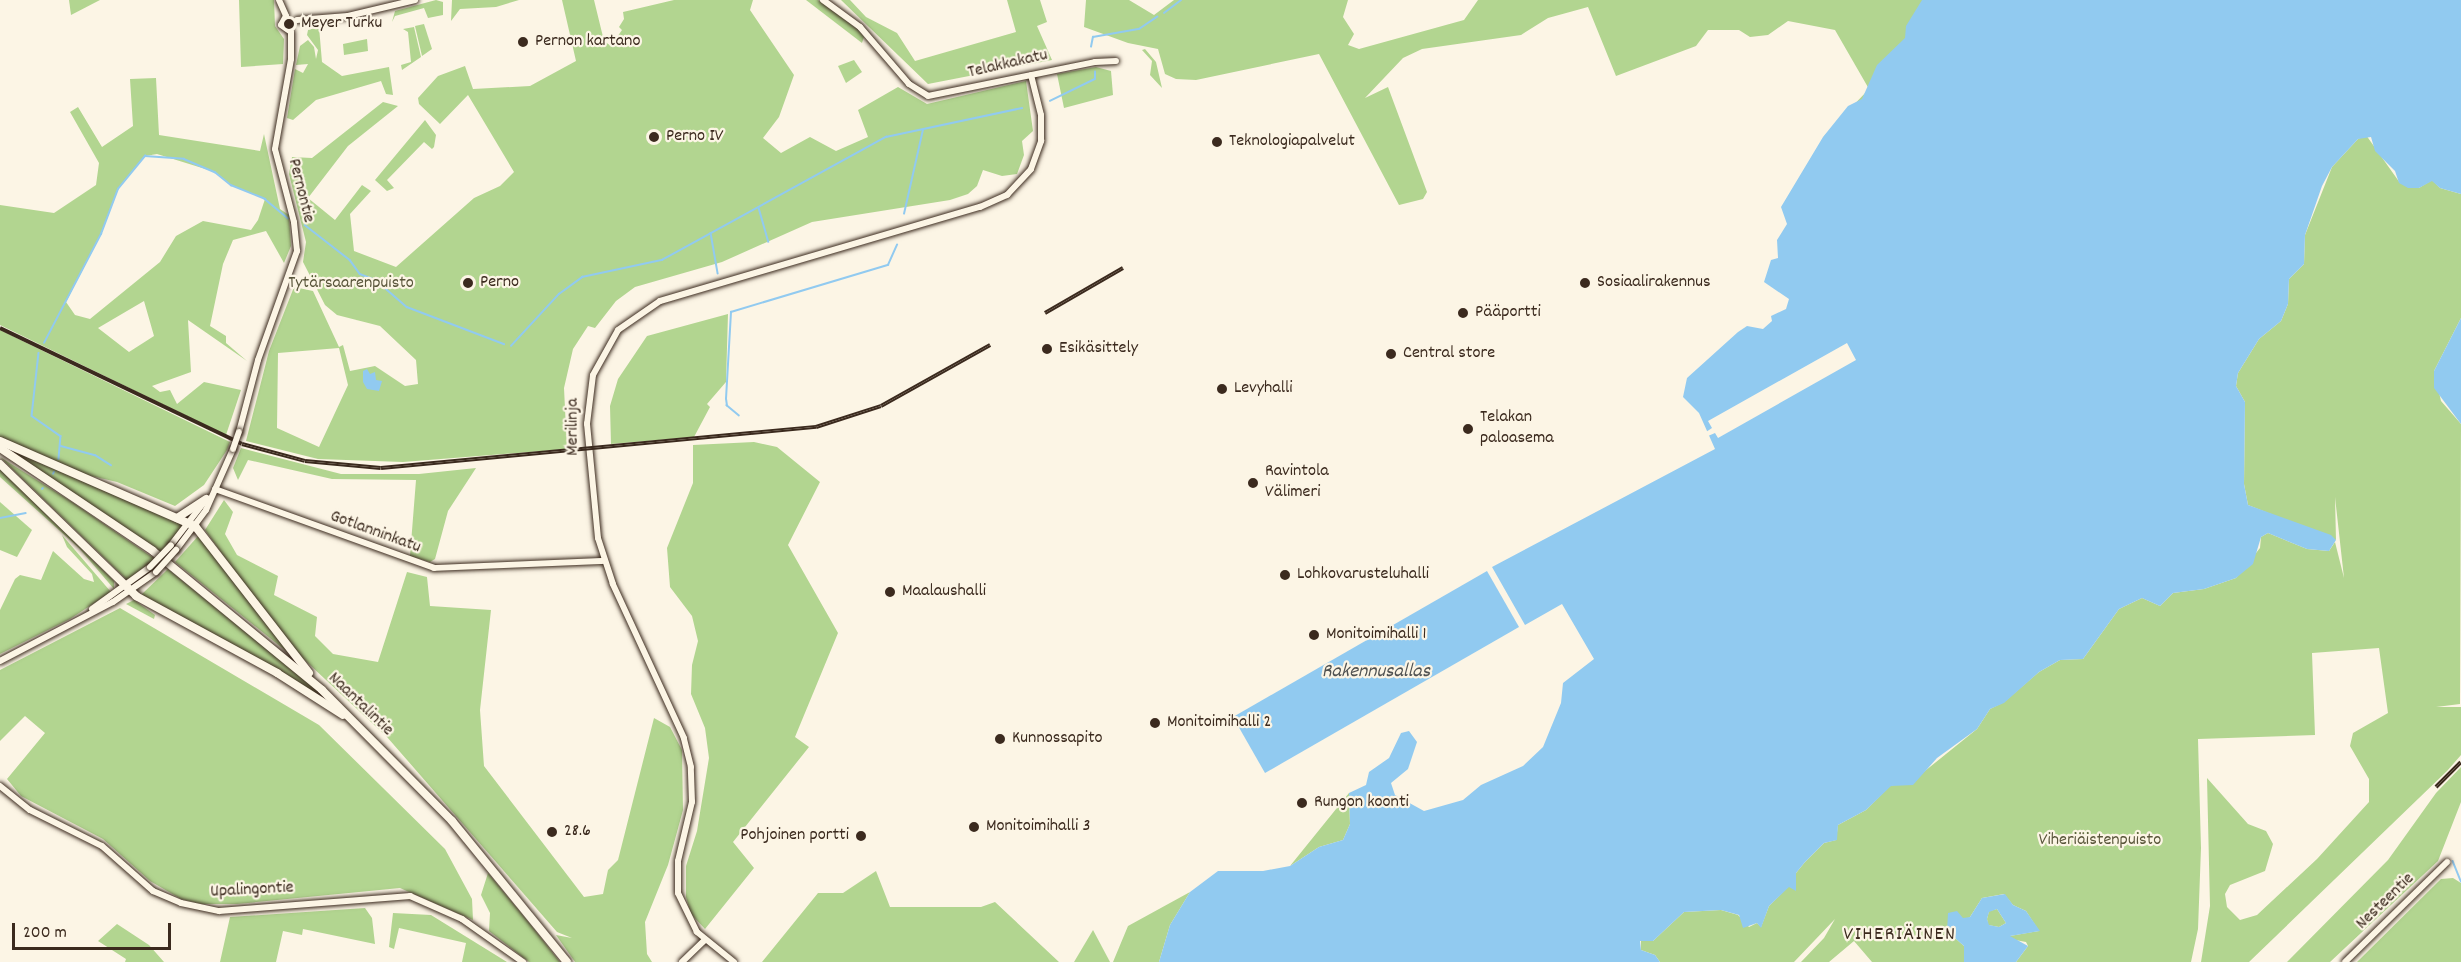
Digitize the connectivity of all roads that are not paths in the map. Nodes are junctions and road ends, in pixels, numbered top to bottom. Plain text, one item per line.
1 (279, 0) edge
2 (415, 0) edge
3 (823, 0) edge
4 (286, 16) junction
5 (297, 20) junction
6 (291, 32) junction
7 (1116, 61) dead end
8 (1031, 75) junction
9 (0, 441) edge
10 (0, 448) edge
11 (0, 454) edge
12 (0, 464) edge
13 (215, 489) junction
14 (206, 499) junction
15 (94, 510) junction
16 (177, 518) junction
17 (193, 525) junction
18 (604, 561) junction
19 (128, 589) junction
20 (0, 661) edge
21 (322, 690) junction
22 (362, 728) junction
23 (0, 786) edge
24 (2446, 862) dead end
25 (705, 940) junction
26 (524, 962) edge
27 (567, 962) edge
28 (682, 962) edge
29 (734, 962) edge
30 (2345, 962) edge

1 - 4 street
2 - 5 street
3 - 8 street, Telakkakatu
4 - 5 street
4 - 6 street
5 - 6 street
6 - 13 street, Pernontie, bridge
7 - 8 street, Telakkakatu
8 - 18 street, Merilinja
9 - 16 main road
10 - 15 main road, Naantalintie
11 - 15 main road, Naantalintie
12 - 19 main road
13 - 14 street, Pernontie
13 - 17 street, Pernontie
13 - 18 street, Gotlanninkatu
14 - 16 main road
14 - 17 street, Pernontie
15 - 21 main road, Naantalintie
16 - 17 main road
17 - 19 street, Pernontie, bridge
17 - 21 main road
18 - 25 street, Merilinja
19 - 20 street, Pernontie
19 - 22 main road
21 - 22 main road, Naantalintie
22 - 27 main road, Naantalintie
23 - 26 street, Upalingontie
24 - 30 street, Nesteentie
25 - 28 street
25 - 29 street, Merilinja

